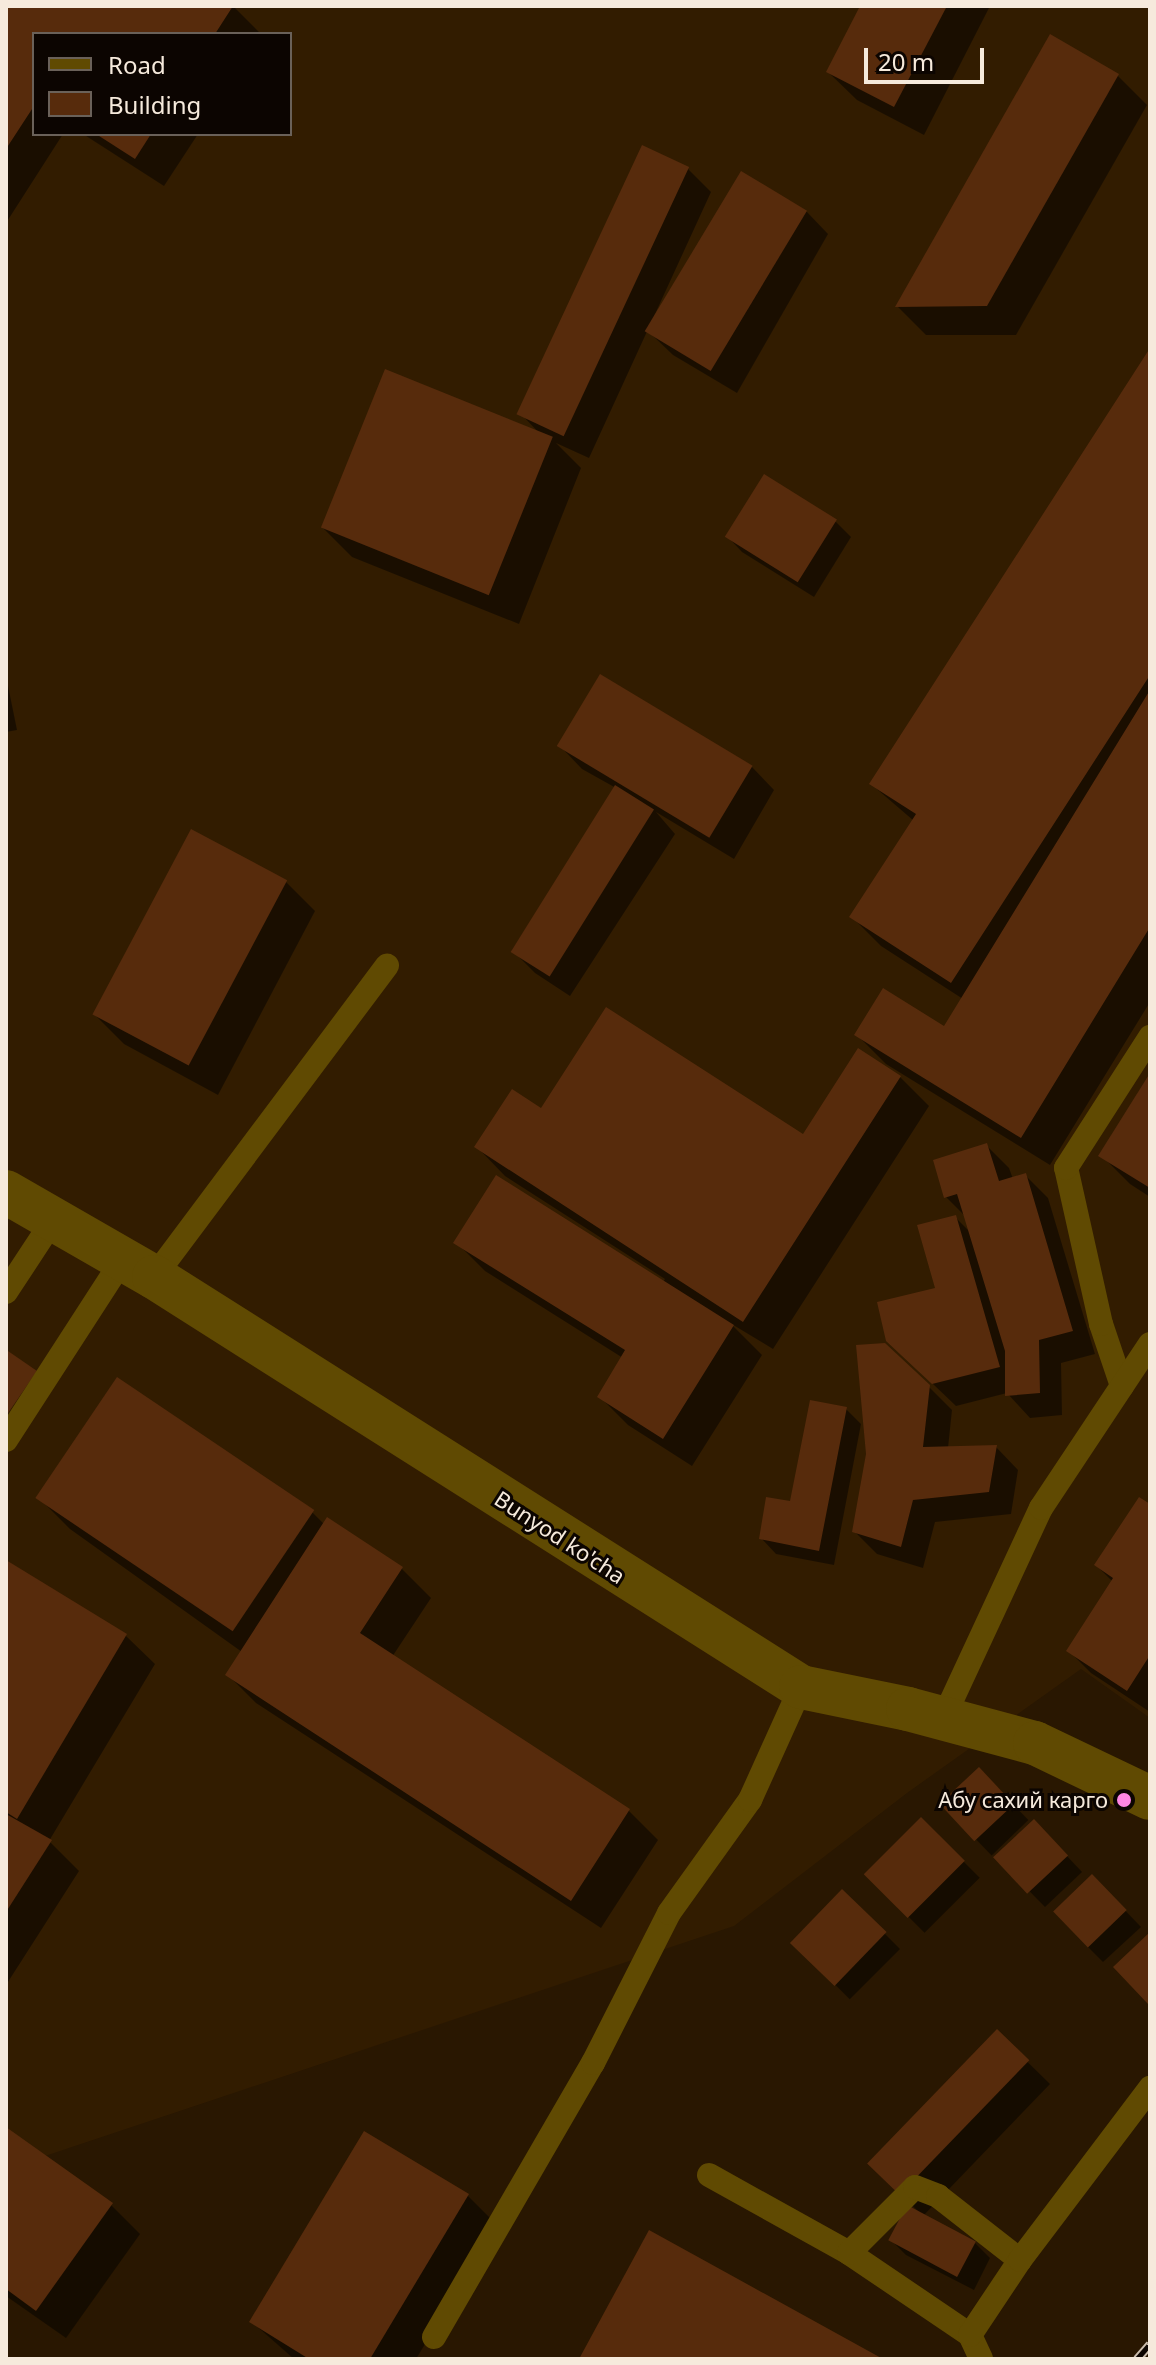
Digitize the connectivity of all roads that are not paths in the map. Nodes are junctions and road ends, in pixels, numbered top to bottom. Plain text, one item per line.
1 (387, 966) dead end
2 (1150, 1037) edge
3 (6, 1192) edge
4 (54, 1219) junction
5 (139, 1268) junction
6 (6, 1292) edge
7 (1150, 1344) edge
8 (1122, 1386) junction
9 (6, 1440) edge
10 (801, 1687) junction
11 (943, 1719) junction
12 (1147, 1790) edge
13 (1150, 2088) edge
14 (709, 2175) dead end
15 (849, 2253) junction
16 (1020, 2260) junction
17 (970, 2335) junction
18 (434, 2337) dead end
19 (981, 2359) edge

1 - 5 lane
2 - 8 lane
3 - 4 street, Bunyod ko'cha
4 - 5 street, Bunyod ko'cha
4 - 6 lane
5 - 9 lane
5 - 10 street, Bunyod ko'cha
7 - 8 lane
8 - 11 lane
10 - 11 street, Bunyod ko'cha
10 - 18 lane
11 - 12 street, Bunyod ko'cha
13 - 16 lane
14 - 15 lane
15 - 16 lane
15 - 17 lane
16 - 17 lane
17 - 19 lane

